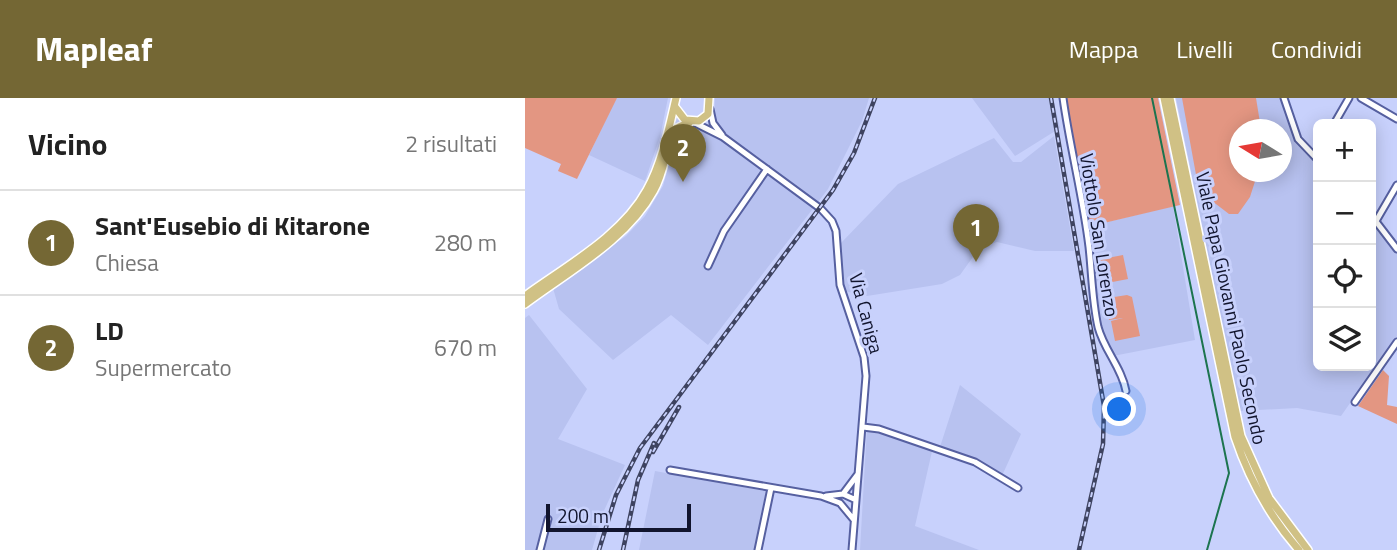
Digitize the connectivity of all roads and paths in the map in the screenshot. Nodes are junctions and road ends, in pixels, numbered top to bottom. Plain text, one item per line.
1 (709, 98) edge
2 (1063, 98) edge
3 (1164, 98) edge
4 (1170, 98) edge
5 (1285, 98) edge
6 (1349, 98) edge
7 (1361, 98) edge
8 (676, 101) edge
9 (710, 108) junction
10 (1337, 119) edge
11 (1397, 119) edge
12 (691, 122) junction
13 (723, 137) junction
14 (1313, 152) edge
15 (767, 169) junction
16 (1396, 190) edge
17 (1376, 221) joint
18 (1397, 249) edge
19 (708, 266) dead end
20 (525, 296) edge
21 (525, 304) edge
22 (1397, 342) edge
23 (1126, 391) dead end
24 (1355, 402) dead end
25 (863, 427) junction
26 (670, 470) dead end
27 (858, 473) junction
28 (771, 488) junction
29 (1018, 488) dead end
30 (843, 494) junction
31 (821, 496) junction
32 (856, 500) junction
33 (843, 505) junction
34 (548, 519) dead end
35 (854, 521) junction
36 (540, 550) edge
37 (758, 550) edge
38 (852, 550) edge
39 (1299, 550) edge
40 (1308, 550) edge

1 - 9 main road
2 - 23 street, Viottolo San Lorenzo
3 - 39 main road, Viale Papa Giovanni Paolo Secondo
4 - 40 main road, Viale Papa Giovanni Paolo Secondo
5 - 14 street
6 - 10 street
7 - 11 street
8 - 12 main road
8 - 20 main road
9 - 12 main road
9 - 13 street, Via Caniga
12 - 13 street, Via Caniga
12 - 21 main road
13 - 15 street, Via Caniga
15 - 19 street
15 - 25 street, Via Caniga
16 - 17 street
17 - 18 street
22 - 24 street
25 - 27 street, Via Caniga
25 - 29 street
26 - 28 street
27 - 30 street
27 - 32 street, Via Caniga
28 - 31 street
28 - 37 street
30 - 31 street
30 - 32 street
31 - 33 street
32 - 33 street
32 - 35 street, Via Caniga
33 - 35 street
34 - 36 street
35 - 38 street, Via Caniga

